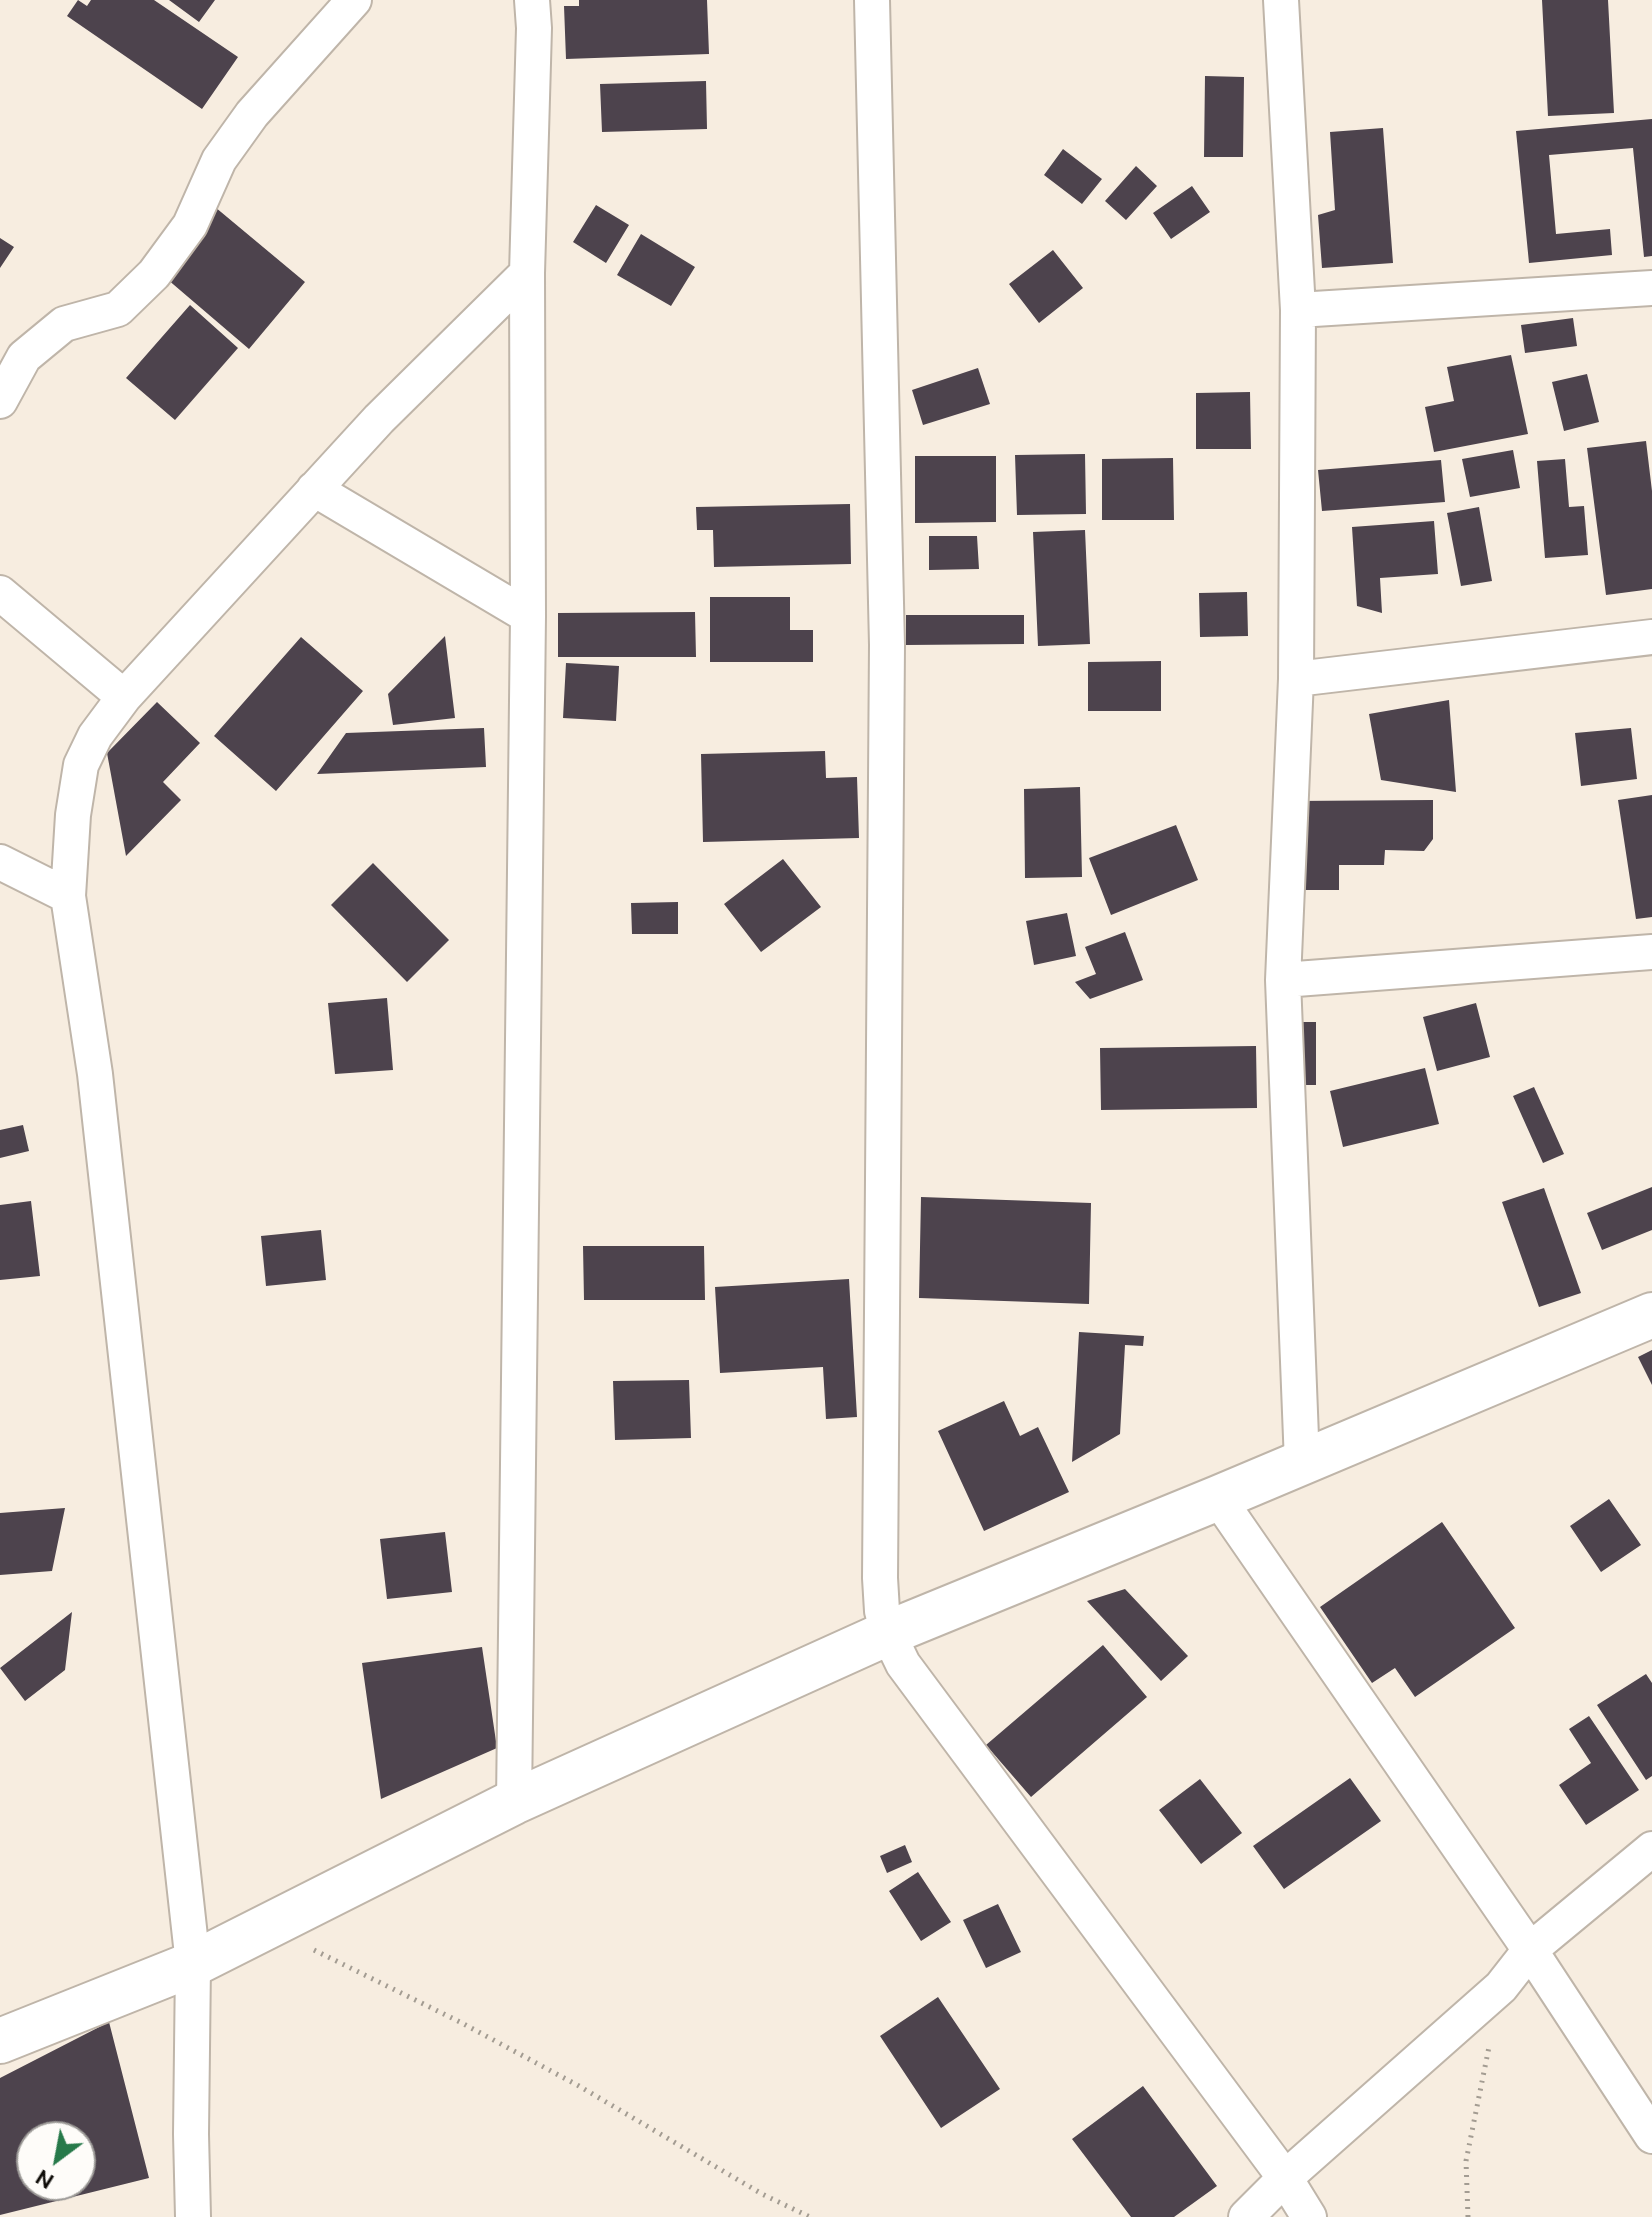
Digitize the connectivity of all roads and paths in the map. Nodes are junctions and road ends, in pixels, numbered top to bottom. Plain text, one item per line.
1 (354, 0) edge
2 (532, 0) edge
3 (872, 0) edge
4 (1281, 0) edge
5 (527, 273) junction
6 (1652, 288) edge
7 (1298, 310) junction
8 (0, 401) edge
9 (314, 489) junction
10 (0, 593) edge
11 (528, 616) junction
12 (1652, 637) edge
13 (1296, 679) junction
14 (124, 697) junction
15 (0, 862) edge
16 (68, 896) junction
17 (1652, 952) edge
18 (1283, 980) junction
19 (1652, 1315) edge
20 (1302, 1463) junction
21 (1218, 1498) junction
22 (888, 1633) junction
23 (514, 1802) junction
24 (1652, 1849) edge
25 (268, 1928) junction
26 (1530, 1950) junction
27 (193, 1964) junction
28 (1501, 1987) junction
29 (0, 2041) edge
30 (1652, 2136) edge
31 (1285, 2178) junction
32 (193, 2217) edge
33 (810, 2217) edge
34 (1246, 2217) edge
35 (1309, 2217) edge
36 (1468, 2217) edge

1 - 8 street
2 - 5 street
3 - 22 street
4 - 7 street
5 - 9 street
5 - 11 street
6 - 7 street
7 - 13 street
9 - 11 street
9 - 14 street
10 - 14 street
11 - 23 street
12 - 13 street
13 - 18 street
14 - 16 street
15 - 16 street
16 - 27 street
17 - 18 street
18 - 20 street
19 - 20 street
20 - 21 street
21 - 22 street
21 - 26 street
22 - 23 street
22 - 31 street
23 - 25 street
24 - 26 street
25 - 27 street
25 - 33 path
26 - 28 street
26 - 30 street
27 - 29 street
27 - 32 street
28 - 31 street
28 - 36 path
31 - 34 street
31 - 35 street

